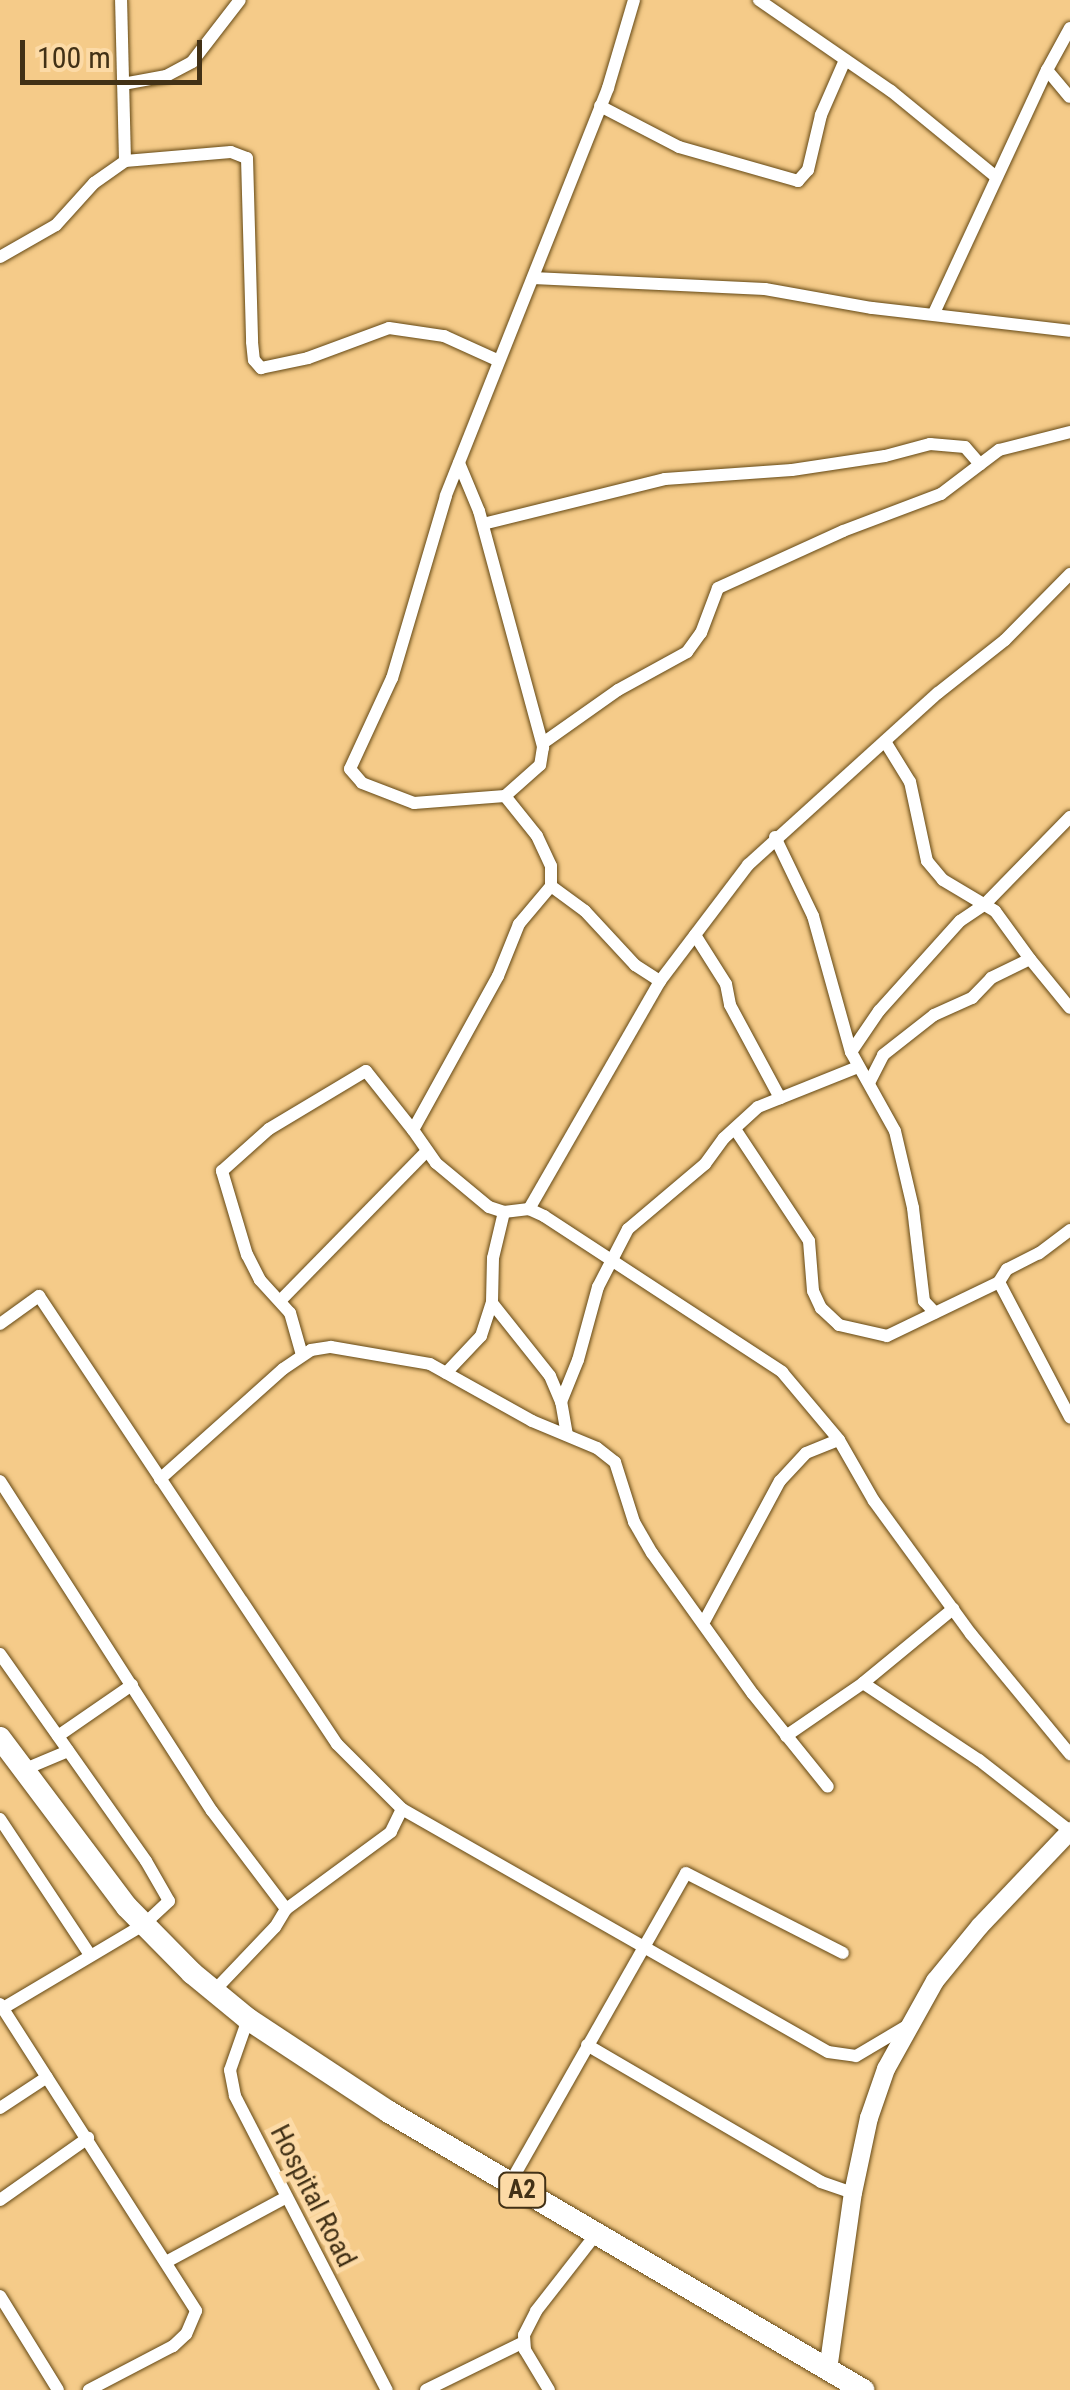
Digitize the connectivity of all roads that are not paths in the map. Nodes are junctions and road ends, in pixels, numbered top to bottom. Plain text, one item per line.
1 (120, 0) edge
2 (240, 0) edge
3 (634, 0) edge
4 (758, 0) edge
5 (1070, 28) edge
6 (845, 60) junction
7 (1046, 70) junction
8 (123, 84) junction
9 (1070, 97) edge
10 (600, 106) junction
11 (125, 161) junction
12 (996, 176) junction
13 (0, 257) edge
14 (534, 278) junction
15 (934, 312) junction
16 (1070, 331) edge
17 (499, 362) junction
18 (1070, 432) edge
19 (458, 463) junction
20 (980, 464) junction
21 (482, 524) junction
22 (1070, 574) edge
23 (543, 742) junction
24 (886, 743) junction
25 (505, 796) junction
26 (1070, 817) edge
27 (775, 837) junction
28 (550, 886) junction
29 (984, 904) junction
30 (695, 935) junction
31 (1030, 959) junction
32 (660, 981) junction
33 (1070, 1008) edge
34 (851, 1052) junction
35 (858, 1067) junction
36 (870, 1081) junction
37 (780, 1098) junction
38 (735, 1129) junction
39 (413, 1130) junction
40 (427, 1150) junction
41 (529, 1209) junction
42 (504, 1212) junction
43 (1070, 1230) edge
44 (610, 1260) junction
45 (999, 1282) junction
46 (280, 1302) junction
47 (492, 1303) junction
48 (936, 1313) junction
49 (0, 1324) edge
50 (302, 1355) junction
51 (446, 1373) junction
52 (561, 1402) junction
53 (1070, 1417) edge
54 (568, 1435) junction
55 (839, 1440) junction
56 (160, 1479) junction
57 (0, 1481) edge
58 (953, 1608) junction
59 (704, 1620) junction
60 (0, 1654) edge
61 (863, 1683) junction
62 (132, 1685) junction
63 (58, 1736) junction
64 (786, 1736) junction
65 (0, 1738) edge
66 (68, 1751) junction
67 (1070, 1754) edge
68 (23, 1770) junction
69 (828, 1788) dead end
70 (402, 1809) junction
71 (0, 1819) edge
72 (1070, 1831) edge
73 (286, 1909) junction
74 (143, 1925) junction
75 (644, 1944) junction
76 (843, 1953) dead end
77 (90, 1956) junction
78 (214, 1991) junction
79 (1, 2006) edge
80 (248, 2018) junction
81 (906, 2027) junction
82 (586, 2046) junction
83 (46, 2077) junction
84 (0, 2108) edge
85 (88, 2138) junction
86 (510, 2183) junction
87 (852, 2192) junction
88 (285, 2198) junction
89 (0, 2200) edge
90 (597, 2233) junction
91 (166, 2262) junction
92 (0, 2296) edge
93 (522, 2343) junction
94 (828, 2370) junction
95 (58, 2390) edge
96 (89, 2390) edge
97 (387, 2390) edge
98 (426, 2390) edge
99 (549, 2390) edge
100 (862, 2390) edge

1 - 8 street
2 - 8 street
3 - 10 street
4 - 6 street
5 - 7 street
6 - 10 street
6 - 12 street
7 - 9 street
7 - 12 street
8 - 11 street
10 - 14 street
11 - 13 street
11 - 17 street
12 - 15 street
14 - 15 street
14 - 17 street
15 - 16 street
17 - 19 street
18 - 20 street
19 - 21 street
19 - 25 street
20 - 21 street
20 - 23 street
21 - 23 street
22 - 24 street
23 - 25 street
24 - 27 street
24 - 29 street
25 - 28 street
26 - 29 street
27 - 30 street
27 - 34 street
28 - 32 street
28 - 39 street
29 - 31 street
29 - 34 street
30 - 32 street
30 - 37 street
31 - 33 street
31 - 36 street
32 - 41 street
34 - 35 street
35 - 36 street
35 - 37 street
36 - 48 street
37 - 38 street
38 - 44 street
38 - 48 street
39 - 40 street
39 - 46 street
40 - 42 street
40 - 46 street
41 - 42 street
41 - 44 street
42 - 47 street
43 - 45 street
44 - 52 street
44 - 55 street
45 - 48 street
45 - 53 street
46 - 50 street
47 - 51 street
47 - 52 street
49 - 56 street
50 - 51 street
50 - 56 street
51 - 54 street
52 - 54 street
54 - 59 street
55 - 58 street
55 - 59 street
56 - 70 street
57 - 62 street
58 - 61 street
58 - 67 street
59 - 64 street
60 - 63 street
61 - 64 street
61 - 72 street
62 - 63 street
62 - 73 street
63 - 66 street
64 - 69 street
65 - 68 highway, A2
66 - 68 street
66 - 74 street
68 - 74 highway, A2
70 - 73 street
70 - 75 street
71 - 77 street
72 - 81 street
73 - 78 street
74 - 77 street
74 - 78 highway, A2
75 - 76 street
75 - 81 street
75 - 82 street
77 - 79 street
78 - 80 highway, A2
79 - 83 street
80 - 86 highway, A2
80 - 88 street, Hospital Road
81 - 87 street
82 - 86 street
82 - 87 street
83 - 84 street
83 - 85 street
85 - 89 street
85 - 91 street
86 - 90 highway, A2
87 - 94 street
88 - 91 street
88 - 97 street, Hospital Road
90 - 93 street
90 - 94 highway, A2
91 - 96 street
92 - 95 street
93 - 98 street
93 - 99 street
94 - 100 highway, A2

